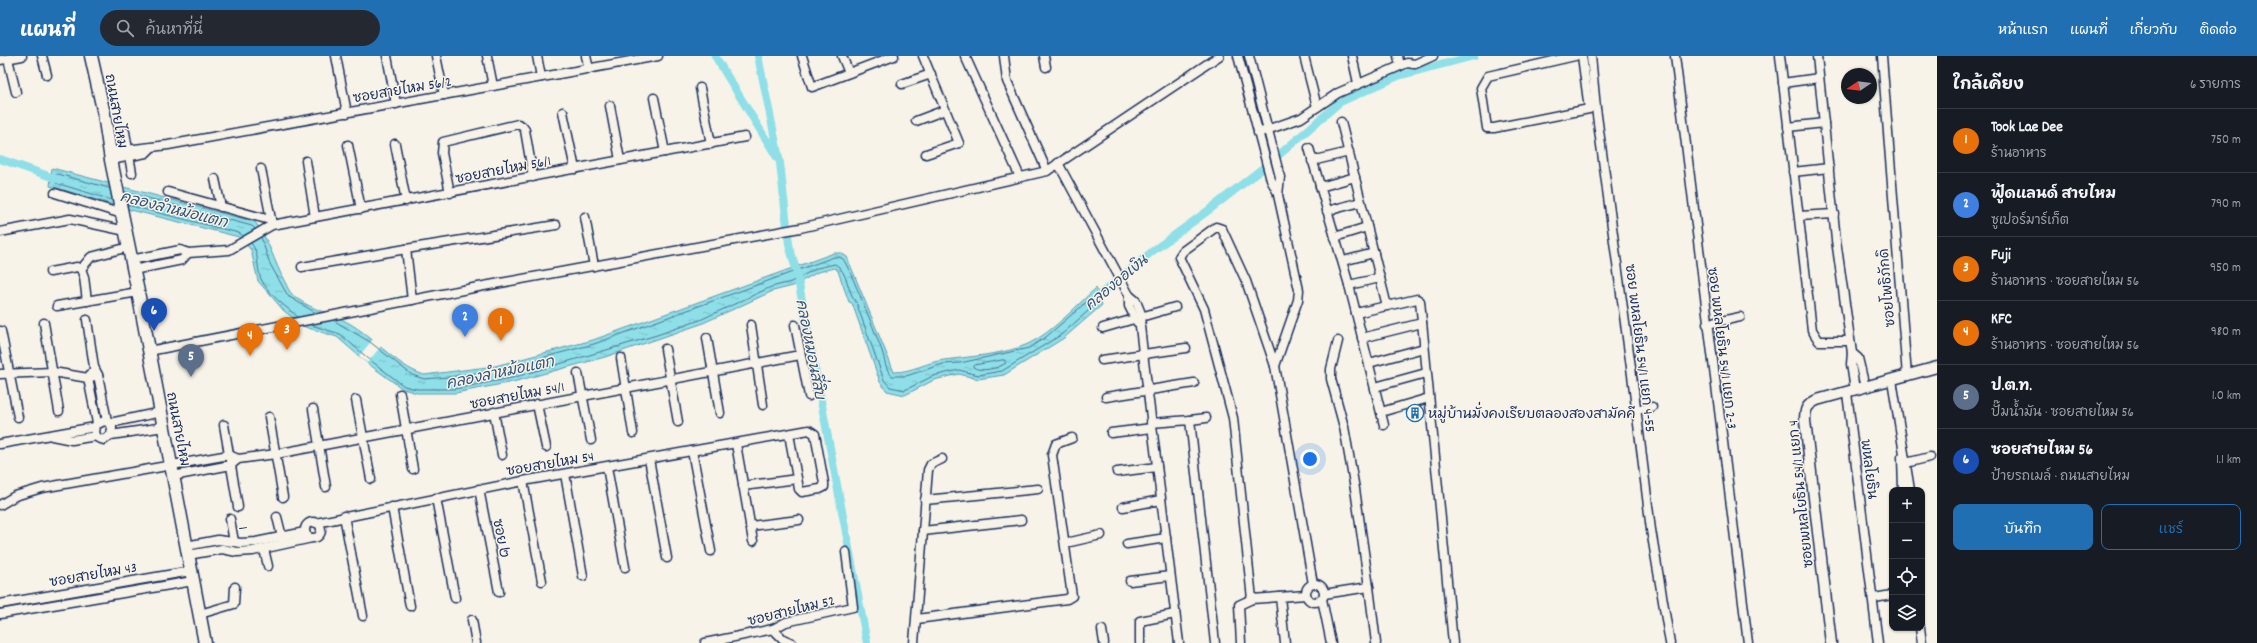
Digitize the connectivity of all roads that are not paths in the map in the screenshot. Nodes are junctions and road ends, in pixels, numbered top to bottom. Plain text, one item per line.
1 (22, 56) edge
2 (42, 56) edge
3 (91, 56) edge
4 (336, 56) edge
5 (387, 56) edge
6 (436, 56) edge
7 (487, 56) edge
8 (537, 56) edge
9 (586, 56) edge
10 (658, 56) edge
11 (802, 56) edge
12 (842, 56) edge
13 (894, 56) edge
14 (923, 56) edge
15 (965, 56) edge
16 (1004, 56) edge
17 (1044, 56) edge
18 (1219, 56) edge
19 (1238, 56) edge
20 (1249, 56) edge
21 (1304, 56) edge
22 (1352, 56) edge
23 (1398, 56) edge
24 (1433, 56) edge
25 (1575, 56) edge
26 (1582, 56) edge
27 (1591, 56) edge
28 (1675, 56) edge
29 (1780, 56) edge
30 (1817, 56) edge
31 (1882, 56) edge
32 (638, 58) edge
33 (882, 58) edge
34 (4, 59) edge
35 (1400, 66) junction
36 (1046, 67) dead end
37 (589, 68) junction
38 (849, 73) junction
39 (930, 74) junction
40 (46, 75) dead end
41 (541, 77) junction
42 (1819, 78) junction
43 (1358, 83) junction
44 (1783, 83) junction
45 (902, 84) dead end
46 (493, 86) junction
47 (700, 88) dead end
48 (16, 92) dead end
49 (444, 95) junction
50 (654, 98) dead end
51 (396, 104) junction
52 (610, 106) dead end
53 (1317, 107) junction
54 (945, 110) junction
55 (347, 112) junction
56 (563, 112) dead end
57 (916, 121) dead end
58 (1341, 122) dead end
59 (1824, 123) junction
60 (1788, 127) junction
61 (1268, 130) junction
62 (125, 132) dead end
63 (1258, 133) junction
64 (745, 137) dead end
65 (395, 144) dead end
66 (711, 144) junction
67 (348, 145) dead end
68 (128, 148) junction
69 (151, 148) junction
70 (1309, 148) dead end
71 (665, 152) junction
72 (1349, 152) junction
73 (926, 154) dead end
74 (110, 156) junction
75 (130, 157) junction
76 (620, 160) junction
77 (306, 161) dead end
78 (1312, 161) junction
79 (1058, 164) junction
80 (1829, 168) junction
81 (261, 169) dead end
82 (575, 169) junction
83 (1047, 171) junction
84 (1793, 172) junction
85 (132, 173) dead end
86 (533, 176) junction
87 (1020, 177) junction
88 (1355, 177) junction
89 (215, 179) dead end
90 (1320, 187) junction
91 (168, 192) dead end
92 (56, 193) dead end
93 (450, 193) junction
94 (1278, 195) junction
95 (406, 201) junction
96 (1361, 202) junction
97 (221, 207) junction
98 (361, 209) junction
99 (1328, 211) junction
100 (122, 212) junction
101 (1834, 214) junction
102 (1799, 216) junction
103 (315, 217) junction
104 (585, 217) dead end
105 (270, 224) junction
106 (556, 224) dead end
107 (1367, 227) junction
108 (126, 231) junction
109 (0, 232) edge
110 (1335, 237) junction
111 (129, 247) junction
112 (406, 249) junction
113 (1374, 253) junction
114 (1342, 261) junction
115 (132, 265) junction
116 (594, 266) junction
117 (302, 267) dead end
118 (81, 269) junction
119 (50, 272) dead end
120 (1380, 278) junction
121 (1350, 285) junction
122 (138, 292) junction
123 (87, 300) junction
124 (412, 300) junction
125 (57, 306) dead end
126 (1387, 306) junction
127 (1174, 307) dead end
128 (1356, 313) junction
129 (1740, 316) dead end
130 (1138, 317) junction
131 (87, 320) dead end
132 (44, 323) dead end
133 (1422, 323) junction
134 (1707, 324) junction
135 (795, 325) dead end
136 (751, 326) dead end
137 (1103, 328) dead end
138 (1, 331) dead end
139 (707, 338) dead end
140 (1362, 338) junction
141 (1338, 341) dead end
142 (1849, 341) junction
143 (1186, 348) dead end
144 (1424, 348) junction
145 (665, 349) dead end
146 (149, 351) junction
147 (1143, 354) junction
148 (800, 355) junction
149 (621, 358) dead end
150 (1102, 360) dead end
151 (756, 363) junction
152 (1369, 363) junction
153 (1275, 366) junction
154 (94, 367) junction
155 (1937, 367) edge
156 (713, 371) junction
157 (53, 372) junction
158 (1426, 372) junction
159 (9, 373) junction
160 (578, 373) dead end
161 (0, 374) edge
162 (98, 376) junction
163 (1907, 376) junction
164 (88, 378) junction
165 (671, 379) junction
166 (1892, 380) junction
167 (1194, 382) dead end
168 (1375, 387) junction
169 (625, 388) junction
170 (1147, 390) junction
171 (1856, 390) junction
172 (400, 394) dead end
173 (582, 396) junction
174 (809, 396) dead end
175 (1106, 397) dead end
176 (1429, 398) junction
177 (356, 400) dead end
178 (537, 404) junction
179 (763, 405) dead end
180 (1652, 407) dead end
181 (313, 409) dead end
182 (1636, 410) junction
183 (59, 411) dead end
184 (161, 412) junction
185 (494, 412) junction
186 (1381, 412) junction
187 (720, 413) dead end
188 (18, 417) dead end
189 (270, 417) dead end
190 (1206, 418) dead end
191 (1190, 420) junction
192 (108, 422) junction
193 (678, 422) dead end
194 (96, 425) junction
195 (224, 425) dead end
196 (1384, 425) dead end
197 (1152, 426) junction
198 (164, 427) junction
199 (406, 429) junction
200 (633, 433) dead end
201 (789, 434) junction
202 (1111, 434) dead end
203 (111, 435) junction
204 (48, 436) junction
205 (96, 436) junction
206 (363, 438) junction
207 (1072, 438) dead end
208 (590, 440) dead end
209 (0, 444) edge
210 (736, 444) junction
211 (320, 446) junction
212 (546, 447) dead end
213 (692, 452) junction
214 (276, 454) junction
215 (1903, 454) junction
216 (229, 455) junction
217 (502, 455) dead end
218 (1930, 457) dead end
219 (238, 459) junction
220 (649, 459) junction
221 (942, 459) dead end
222 (1906, 463) junction
223 (231, 465) junction
224 (1157, 466) junction
225 (607, 467) junction
226 (413, 469) dead end
227 (172, 471) junction
228 (1117, 472) dead end
229 (565, 474) junction
230 (1905, 478) junction
231 (371, 479) dead end
232 (797, 479) junction
233 (523, 481) junction
234 (743, 486) junction
235 (326, 487) dead end
236 (1904, 487) edge
237 (1909, 487) edge
238 (479, 489) junction
239 (1038, 489) dead end
240 (284, 497) dead end
241 (436, 498) junction
242 (925, 500) junction
243 (1161, 500) junction
244 (0, 505) edge
245 (238, 507) dead end
246 (392, 507) junction
247 (1123, 507) dead end
248 (344, 516) junction
249 (277, 517) dead end
250 (230, 519) dead end
251 (799, 520) dead end
252 (1021, 520) dead end
253 (316, 523) junction
254 (750, 526) junction
255 (923, 531) junction
256 (308, 535) junction
257 (1101, 535) dead end
258 (282, 537) junction
259 (1166, 538) junction
260 (753, 541) dead end
261 (234, 542) junction
262 (1066, 544) junction
263 (1127, 544) dead end
264 (205, 547) junction
265 (264, 549) junction
266 (187, 551) junction
267 (711, 551) dead end
268 (846, 552) dead end
269 (667, 558) dead end
270 (268, 566) dead end
271 (625, 567) dead end
272 (192, 576) junction
273 (584, 576) dead end
274 (1170, 576) junction
275 (542, 581) dead end
276 (1130, 581) dead end
277 (1313, 584) junction
278 (235, 587) dead end
279 (1369, 587) junction
280 (499, 592) dead end
281 (1306, 595) junction
282 (1323, 596) junction
283 (1889, 596) edge
284 (1280, 597) junction
285 (455, 598) dead end
286 (1874, 598) junction
287 (1252, 600) junction
288 (0, 604) edge
289 (410, 606) dead end
290 (0, 614) edge
291 (200, 614) junction
292 (1175, 614) junction
293 (363, 616) dead end
294 (917, 619) junction
295 (472, 620) dead end
296 (773, 629) junction
297 (1102, 630) dead end
298 (1920, 631) edge
299 (206, 643) edge
300 (476, 643) edge
301 (705, 643) edge
302 (792, 643) edge
303 (914, 643) edge
304 (1104, 643) edge
305 (1140, 643) edge
306 (1179, 643) edge
307 (1215, 643) edge
308 (1241, 643) edge
309 (1286, 643) edge
310 (1331, 643) edge
311 (1376, 643) edge
312 (1453, 643) edge
313 (1670, 643) edge
314 (1748, 643) edge
315 (1832, 643) edge
316 (1878, 643) edge
317 (1922, 643) edge

1 - 34 street
2 - 40 street
3 - 74 main road, ถนนสายไหม
4 - 55 street
5 - 51 street
6 - 49 street
7 - 46 street
8 - 41 street
9 - 37 street
10 - 32 street, ซอยสายไหม 56/2
11 - 38 street
12 - 38 street
13 - 33 street
14 - 39 street
15 - 87 street
16 - 83 street
17 - 36 street
18 - 79 street
19 - 63 street
20 - 61 street
21 - 53 street
22 - 43 street
23 - 35 street
24 - 35 street
25 - 26 street
27 - 182 street, ซอย พหลโยธิน 54/1 แยก 4-55
28 - 134 street, ซอย พหลโยธิน 54/1 แยก 2-3
29 - 44 street
30 - 42 street, พหลโยธิน
31 - 163 street, ซอยโพธิภักดิ
32 - 37 street, ซอยสายไหม 56/2
33 - 38 street
34 - 48 street
35 - 43 street
37 - 41 street, ซอยสายไหม 56/2
39 - 45 street
39 - 54 street
41 - 46 street, ซอยสายไหม 56/2
42 - 44 street
42 - 59 street, พหลโยธิน
43 - 53 street
44 - 60 street
46 - 49 street, ซอยสายไหม 56/2
47 - 66 street
49 - 51 street, ซอยสายไหม 56/2
50 - 71 street
51 - 55 street, ซอยสายไหม 56/2
52 - 76 street
53 - 61 street
54 - 57 street
54 - 73 street
55 - 69 street, ซอยสายไหม 56/2
56 - 82 street
58 - 72 street
59 - 60 street
59 - 80 street, พหลโยธิน
60 - 84 street
61 - 63 street
61 - 94 street
62 - 68 street
63 - 94 street
64 - 66 street, ซอยสายไหม 56/1
65 - 95 street
66 - 71 street, ซอยสายไหม 56/1
67 - 98 street
68 - 69 street, ซอยสายไหม 56/2
68 - 74 street, ซอยสายไหม 56/2
68 - 75 street
69 - 75 street, ซอยสายไหม 56/2
70 - 78 street
71 - 76 street, ซอยสายไหม 56/1
72 - 78 street
72 - 88 street
74 - 75 street, ซอยสายไหม 56/2
74 - 100 main road, ถนนสายไหม
75 - 85 street
76 - 82 street, ซอยสายไหม 56/1
77 - 103 street
78 - 90 street
79 - 83 street
79 - 130 street
80 - 84 street
80 - 101 street, พหลโยธิน
81 - 105 street
82 - 86 street, ซอยสายไหม 56/1
83 - 87 street
84 - 102 street
86 - 93 street, ซอยสายไหม 56/1
86 - 93 street
87 - 116 street
88 - 90 street
88 - 96 street
89 - 97 street
90 - 99 street
91 - 97 street
92 - 100 street
93 - 95 street, ซอยสายไหม 56/1
94 - 153 street
95 - 98 street, ซอยสายไหม 56/1
96 - 99 street
96 - 107 street
97 - 105 street
98 - 103 street, ซอยสายไหม 56/1
99 - 110 street
100 - 108 main road, ถนนสายไหม
101 - 102 street
101 - 142 street, พหลโยธิน
102 - 142 street
103 - 105 street, ซอยสายไหม 56/1
104 - 116 street
105 - 115 street
106 - 112 street
107 - 110 street
107 - 113 street
108 - 109 street
108 - 111 main road, ถนนสายไหม
110 - 114 street
111 - 115 main road, ถนนสายไหม
111 - 118 street
112 - 117 street
112 - 124 street
113 - 114 street
113 - 120 street
114 - 121 street
115 - 122 main road, ถนนสายไหม
116 - 124 street
118 - 119 street
118 - 123 street
120 - 121 street
120 - 126 street
121 - 128 street
122 - 123 street
122 - 146 main road, ถนนสายไหม
123 - 125 street
124 - 146 street
126 - 128 street
126 - 133 street
127 - 130 street
128 - 140 street
129 - 134 street
130 - 137 street
130 - 147 street
131 - 154 street
132 - 157 street
133 - 140 street
133 - 144 street
134 - 314 street, ซอย พหลโยธิน 54/1 แยก 2-3
135 - 148 street
136 - 151 street
138 - 159 street
139 - 156 street
140 - 152 street
141 - 279 street
142 - 171 street, พหลโยธิน
143 - 147 street
144 - 152 street
144 - 158 street
145 - 165 street
146 - 184 main road, ถนนสายไหม
147 - 150 street
147 - 170 street
148 - 151 street, ซอยสายไหม 54/1
148 - 174 street
149 - 169 street
151 - 156 street, ซอยสายไหม 54/1
151 - 179 street
152 - 168 street
153 - 277 street
153 - 287 street
154 - 162 street
154 - 164 street
155 - 163 street, ซอยพหลโยธิน 54/1 แยก 4
156 - 165 street, ซอยสายไหม 54/1
156 - 187 street
157 - 159 street
157 - 164 street
157 - 183 street
158 - 168 street
158 - 176 street
159 - 161 street
159 - 188 street
160 - 173 street
162 - 164 street
162 - 192 street
163 - 166 street, ซอยพหลโยธิน 54/1 แยก 4
164 - 194 street
165 - 169 street, ซอยสายไหม 54/1
165 - 193 street
166 - 171 street, ซอยพหลโยธิน 54/1 แยก 4
166 - 215 street
167 - 170 street
168 - 186 street
169 - 173 street, ซอยสายไหม 54/1
169 - 200 street
170 - 175 street
170 - 197 street
171 - 286 street, พหลโยธิน
171 - 315 street, ซอยพหลโยธิน 54/1 แยก 4
172 - 199 street
173 - 178 street, ซอยสายไหม 54/1
173 - 208 street
176 - 186 street
176 - 312 street
177 - 206 street
178 - 185 street, ซอยสายไหม 54/1
178 - 212 street
180 - 182 street
181 - 211 street
182 - 313 street, ซอย พหลโยธิน 54/1 แยก 4-55
184 - 192 street
184 - 198 main road, ถนนสายไหม
185 - 199 street, ซอยสายไหม 54/1
185 - 217 street
186 - 196 street
189 - 214 street
190 - 191 street
191 - 197 street
191 - 307 street
192 - 194 street
192 - 203 street
194 - 204 street
194 - 205 street
195 - 216 street
197 - 202 street
197 - 224 street
198 - 203 street
198 - 227 main road, ถนนสายไหม
199 - 206 street, ซอยสายไหม 54/1
199 - 226 street
201 - 210 street, ซอยสายไหม 54
201 - 232 street
201 - 232 street, ซอยสายไหม 54
203 - 205 street
204 - 205 street
204 - 209 street
206 - 211 street, ซอยสายไหม 54/1
206 - 231 street
207 - 262 street
210 - 213 street, ซอยสายไหม 54
210 - 234 street
211 - 214 street, ซอยสายไหม 54/1
211 - 235 street
213 - 220 street, ซอยสายไหม 54
213 - 267 street
214 - 219 street, ซอยสายไหม 54/1
214 - 240 street
215 - 222 street
215 - 230 street
216 - 219 street
216 - 223 street
216 - 227 street
218 - 222 street
219 - 223 street
220 - 225 street, ซอยสายไหม 54
220 - 269 street
221 - 242 street
222 - 230 street
223 - 227 street
223 - 245 street
224 - 228 street
224 - 243 street
225 - 229 street, ซอยสายไหม 54
225 - 271 street
227 - 244 street
227 - 266 main road, ถนนสายไหม
229 - 233 street, ซอยสายไหม 54
229 - 273 street
230 - 236 street
230 - 237 street
232 - 234 street
233 - 238 street, ซอยสายไหม 54
233 - 275 street
234 - 254 street
238 - 241 street, ซอยสายไหม 54
238 - 280 street, ซอย ๒
239 - 242 street
241 - 246 street, ซอยสายไหม 54
241 - 285 street
242 - 255 street
243 - 247 street
243 - 259 street
246 - 248 street, ซอยสายไหม 54
246 - 289 street
248 - 253 street, ซอยสายไหม 54
248 - 293 street
249 - 258 street
250 - 261 street, 1
251 - 254 street
252 - 255 street
253 - 256 street
253 - 256 street
254 - 260 street
255 - 294 street
256 - 258 street
256 - 265 street
257 - 262 street
258 - 261 street
259 - 263 street
259 - 274 street
261 - 264 street
262 - 294 street
264 - 265 street
264 - 266 street
265 - 270 street
266 - 272 main road, ถนนสายไหม
268 - 296 street, ซอยสายไหม 52
272 - 288 street, ซอยสายไหม 43
272 - 290 street
272 - 291 main road, ถนนสายไหม
274 - 276 street
274 - 292 street
277 - 281 street
277 - 282 street
278 - 291 street
279 - 282 street
279 - 311 street
281 - 282 street
281 - 284 street
282 - 310 street
283 - 286 street
284 - 287 street
284 - 309 street
286 - 316 street, พหลโยธิน
287 - 308 street
291 - 299 main road, ถนนสายไหม
292 - 305 street
292 - 306 street
294 - 303 street
295 - 300 street
296 - 301 street, ซอยสายไหม 52
296 - 302 street
297 - 304 street
298 - 317 street

